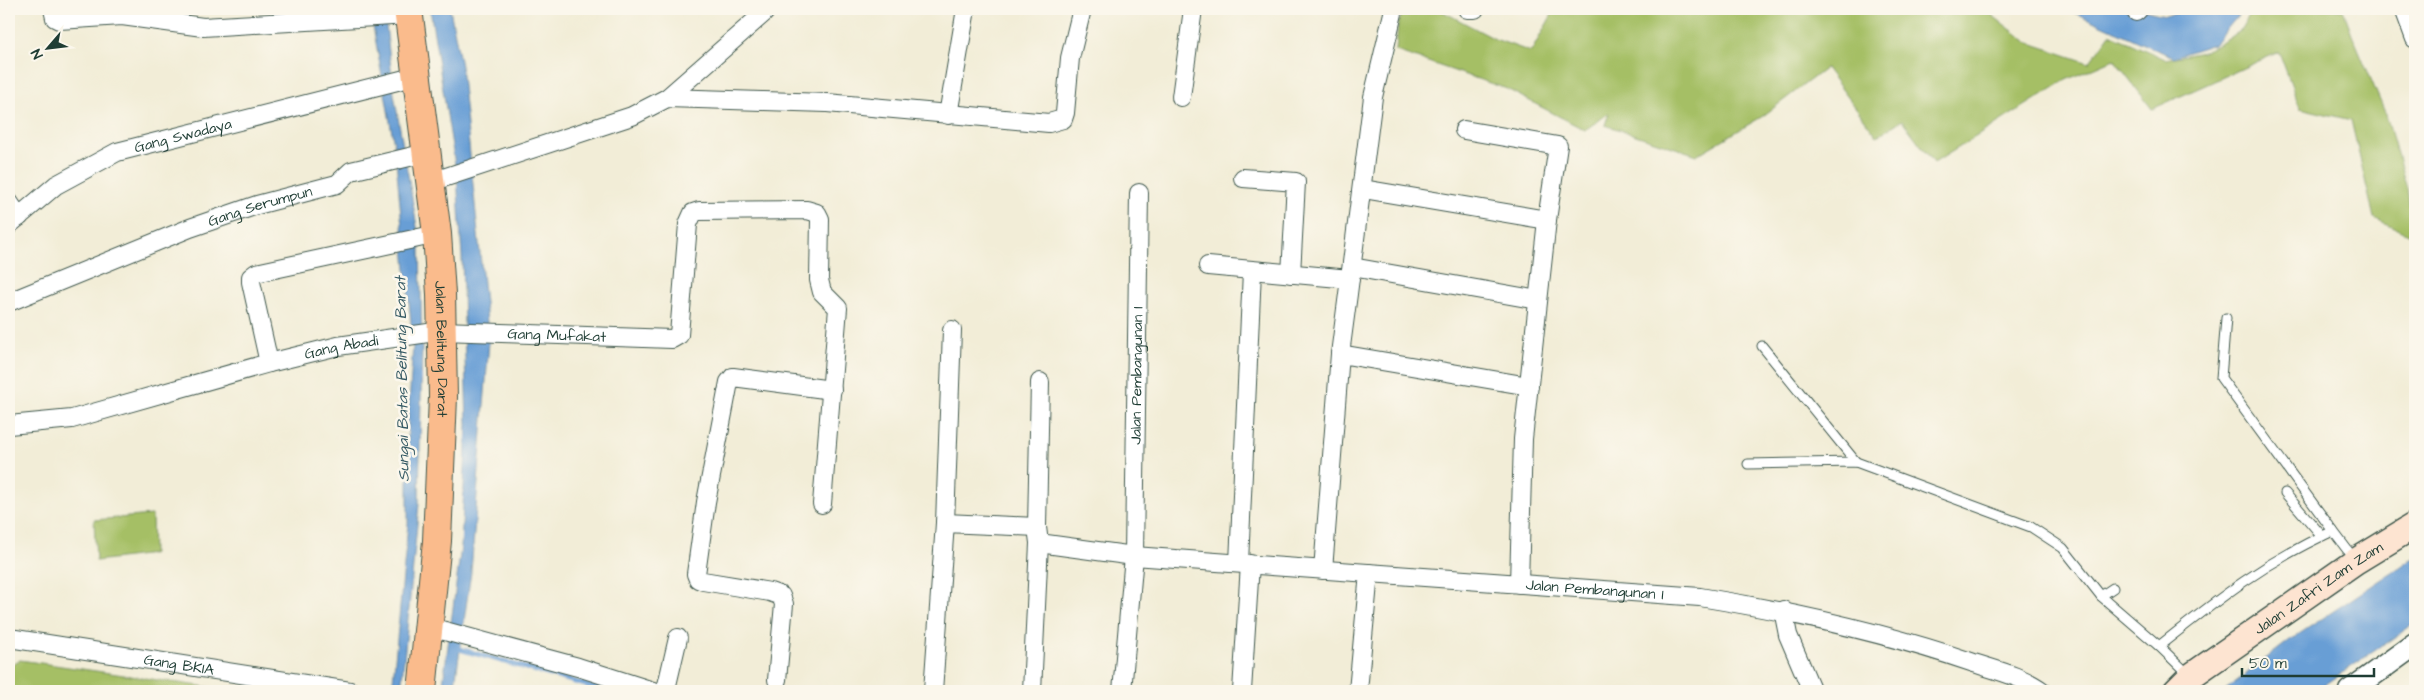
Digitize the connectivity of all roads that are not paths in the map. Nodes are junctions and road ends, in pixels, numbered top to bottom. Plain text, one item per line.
1 (54, 9) edge
2 (966, 9) edge
3 (1082, 9) edge
4 (1193, 9) edge
5 (1394, 9) edge
6 (1467, 9) edge
7 (1475, 9) edge
8 (2404, 9) edge
9 (122, 12) edge
10 (402, 13) edge
11 (764, 13) dead end
12 (2415, 39) edge
13 (398, 81) junction
14 (1181, 97) dead end
15 (667, 98) junction
16 (948, 114) junction
17 (1464, 130) dead end
18 (410, 156) junction
19 (1244, 178) dead end
20 (431, 182) junction
21 (1363, 189) junction
22 (1138, 193) dead end
23 (9, 202) edge
24 (1547, 220) junction
25 (14, 221) edge
26 (421, 238) junction
27 (1208, 266) dead end
28 (1252, 271) junction
29 (1351, 273) junction
30 (1291, 274) junction
31 (1538, 300) junction
32 (9, 302) edge
33 (2226, 318) dead end
34 (952, 330) dead end
35 (435, 333) junction
36 (1762, 346) dead end
37 (1340, 354) junction
38 (269, 363) junction
39 (1040, 382) dead end
40 (1529, 386) junction
41 (832, 390) junction
42 (9, 425) edge
43 (1856, 462) junction
44 (1748, 464) dead end
45 (2285, 493) dead end
46 (822, 504) dead end
47 (945, 523) junction
48 (2415, 525) edge
49 (2333, 532) junction
50 (1038, 535) junction
51 (2322, 536) junction
52 (1134, 556) junction
53 (2356, 562) junction
54 (1245, 564) junction
55 (1323, 570) junction
56 (1369, 573) junction
57 (1519, 584) junction
58 (2113, 588) dead end
59 (2101, 596) junction
60 (1783, 610) junction
61 (450, 632) junction
62 (9, 638) edge
63 (678, 638) dead end
64 (2415, 644) edge
65 (2159, 646) junction
66 (777, 680) dead end
67 (2184, 684) edge
68 (350, 691) edge
69 (422, 691) edge
70 (653, 691) edge
71 (663, 691) edge
72 (933, 691) edge
73 (1032, 691) edge
74 (1122, 691) edge
75 (1242, 691) edge
76 (1358, 691) edge
77 (1812, 691) edge
78 (2042, 691) edge
79 (2350, 691) edge

1 - 9 street
2 - 16 street
3 - 16 street
4 - 14 street
5 - 21 street
6 - 7 street
8 - 12 street
9 - 10 street
10 - 13 main road, Jalan Belitung Darat
11 - 15 street
13 - 18 main road, Jalan Belitung Darat
13 - 25 street, Gang Swadaya
15 - 16 street
15 - 20 street
17 - 24 street
18 - 20 main road, Jalan Belitung Darat
18 - 32 street, Gang Serumpun
19 - 30 street
20 - 26 main road, Jalan Belitung Darat
21 - 24 street
21 - 29 street
22 - 52 street, Jalan Pembangunan I
23 - 25 street, Gang Swadaya
24 - 31 street
26 - 35 main road, Jalan Belitung Darat
26 - 38 street
27 - 28 street
28 - 30 street
28 - 54 street
29 - 30 street
29 - 31 street
29 - 37 street
31 - 40 street
33 - 49 lane
34 - 47 street
35 - 38 street, Gang Abadi
35 - 41 street, Gang Mufakat
35 - 61 main road, Jalan Belitung Darat
36 - 43 lane
37 - 40 street
37 - 55 street
38 - 42 street, Gang Abadi
39 - 50 street
40 - 57 street
41 - 46 street
41 - 66 street
43 - 44 lane
43 - 59 lane
45 - 51 lane
47 - 50 street
47 - 72 street
48 - 53 main road, Jalan Zafri Zam Zam
49 - 51 lane
49 - 53 lane
50 - 52 street
50 - 73 street
51 - 65 lane
52 - 54 street, Jalan Pembangunan I
52 - 74 street, Jalan Pembangunan I
53 - 67 main road, Jalan Zafri Zam Zam
54 - 55 street, Jalan Pembangunan I
54 - 75 street
55 - 56 street, Jalan Pembangunan I
56 - 57 street, Jalan Pembangunan I
56 - 76 street
57 - 60 street, Jalan Pembangunan I
58 - 59 lane
59 - 65 lane
60 - 77 street
60 - 78 street, Jalan Pembangunan I
61 - 69 main road, Jalan Belitung Darat
61 - 70 street
62 - 68 street, Gang BKIA
63 - 71 street
64 - 79 street
65 - 67 lane

